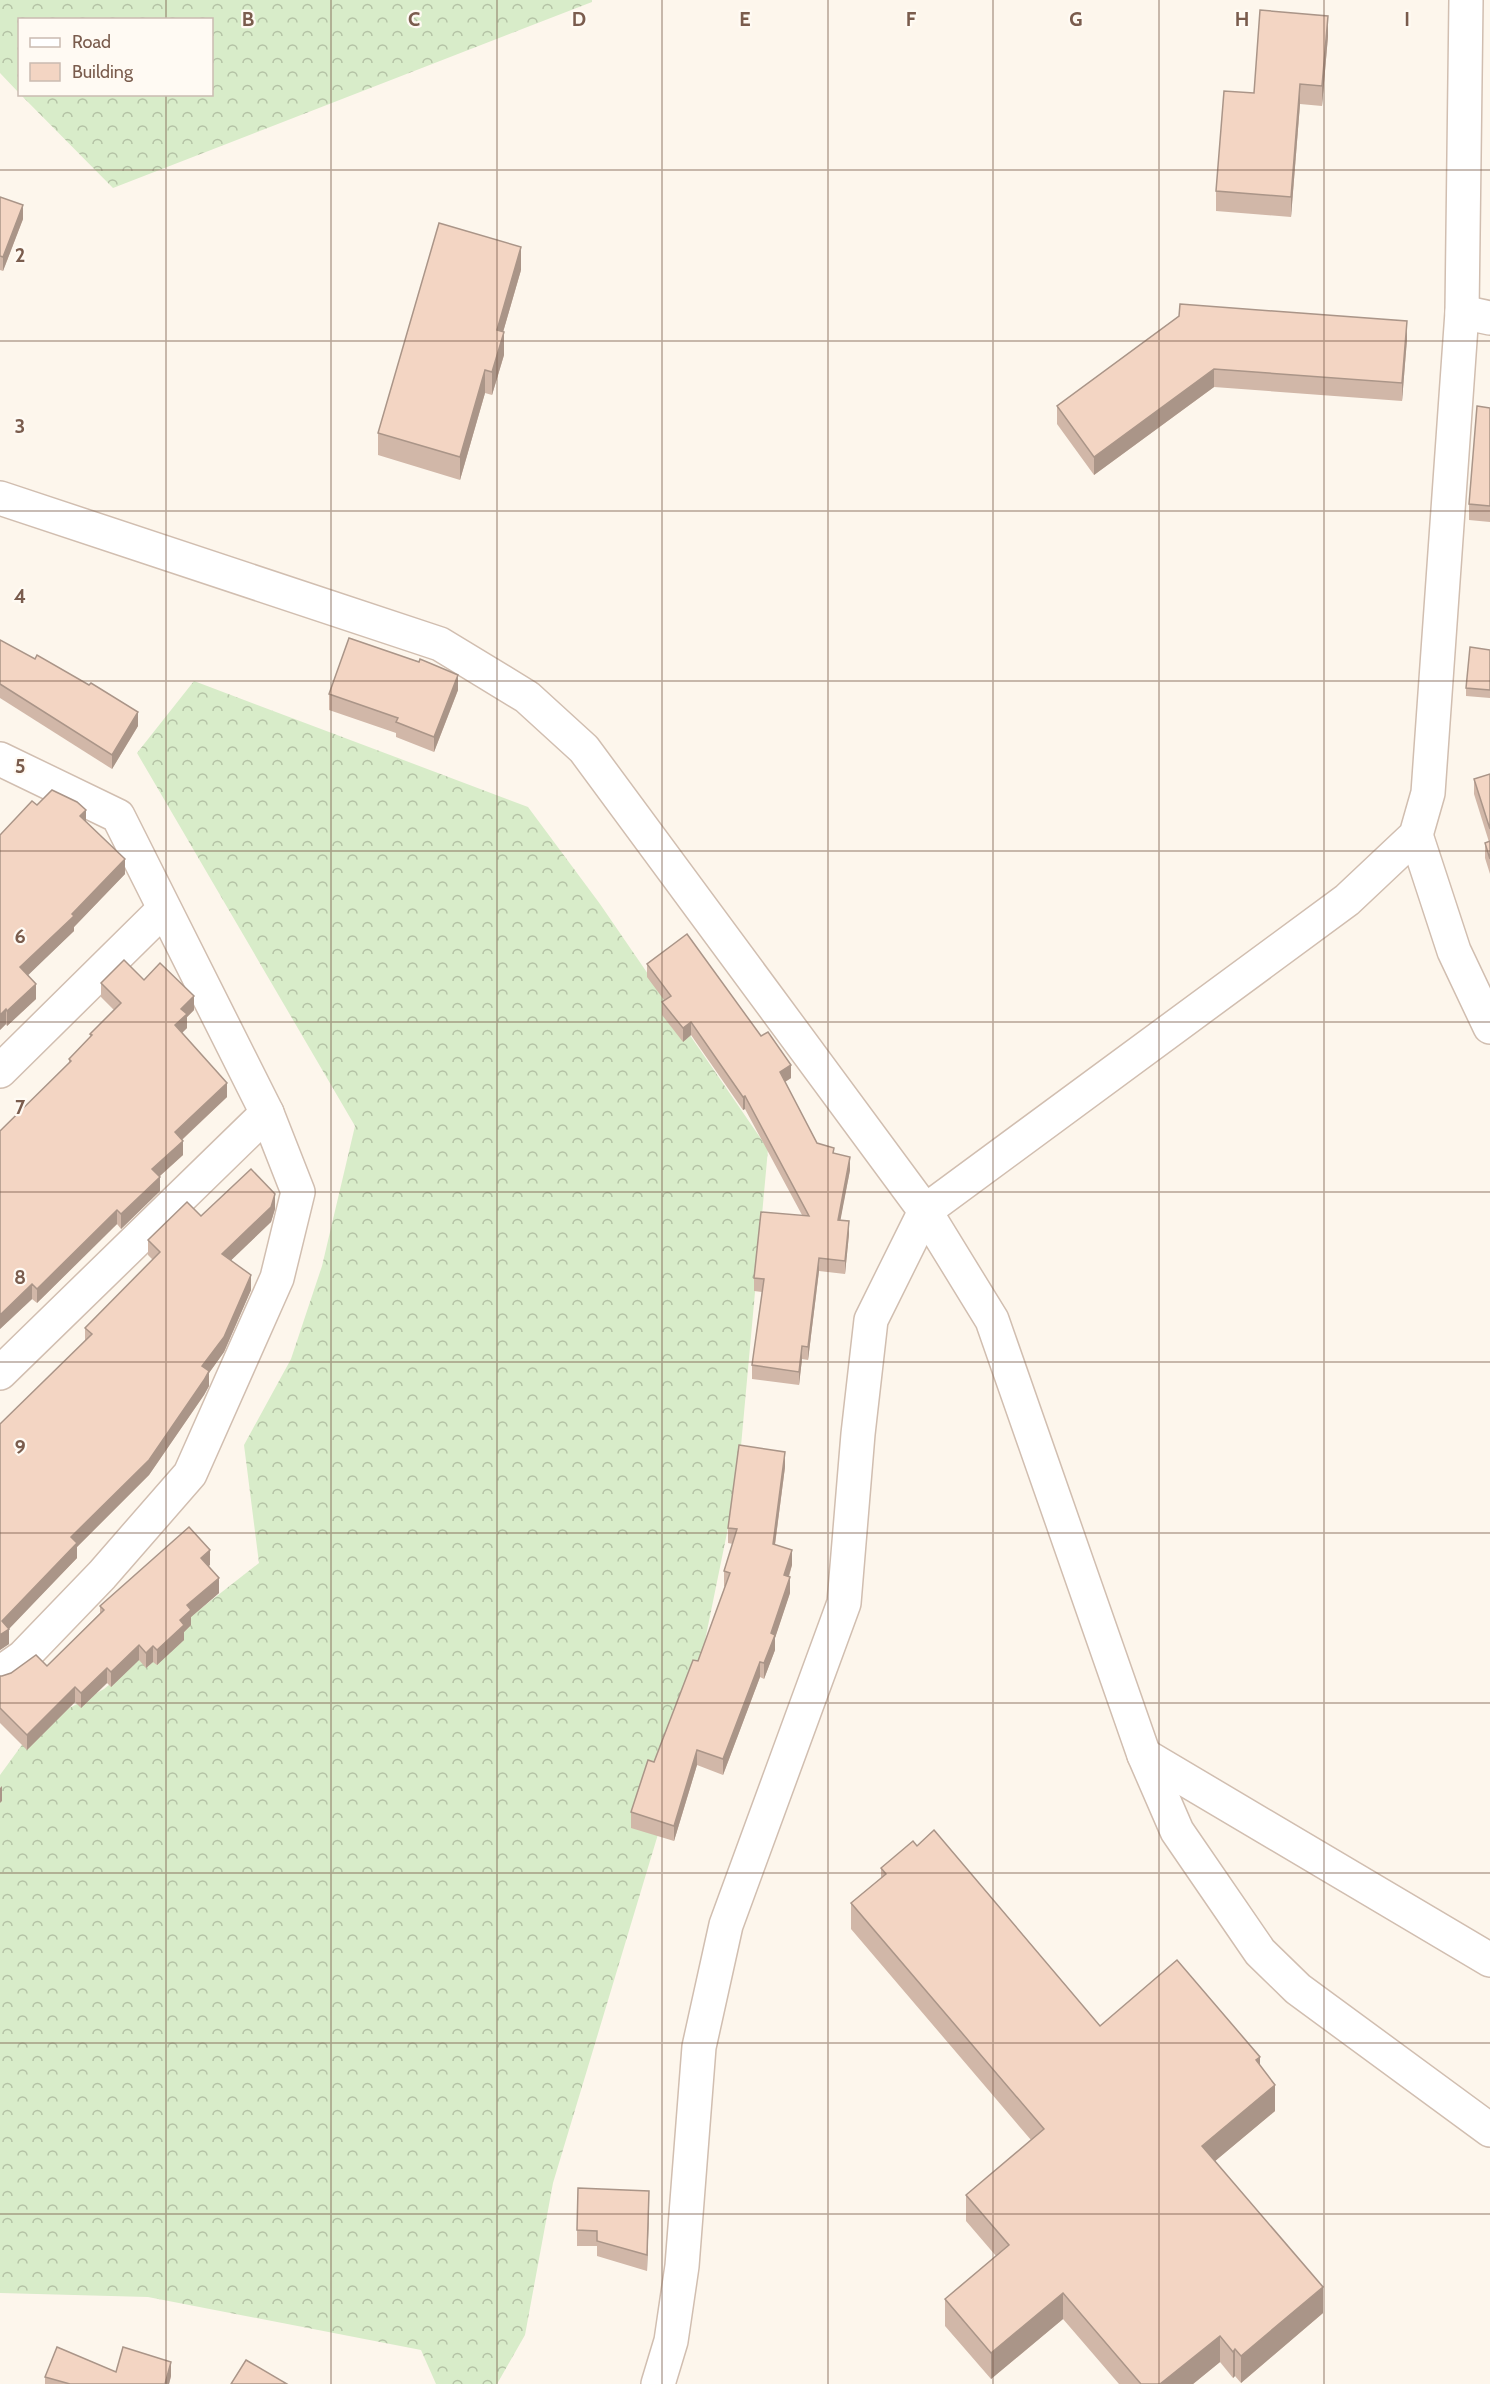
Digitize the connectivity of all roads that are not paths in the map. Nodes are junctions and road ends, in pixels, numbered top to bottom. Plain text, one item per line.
1 (1466, 0) edge
2 (1476, 315) edge
3 (0, 498) edge
4 (3, 766) edge
5 (1416, 835) junction
6 (164, 909) junction
7 (1490, 1027) edge
8 (0, 1071) edge
9 (267, 1113) junction
10 (925, 1211) junction
11 (0, 1373) edge
12 (0, 1672) edge
13 (1144, 1755) junction
14 (1490, 1960) edge
15 (1490, 2130) edge
16 (658, 2384) edge

1 - 2 street
2 - 5 street
3 - 10 street
4 - 6 street
5 - 7 street
5 - 10 street
6 - 8 street
6 - 9 street
9 - 11 street
9 - 12 street
10 - 13 street
10 - 16 street
13 - 14 street
13 - 15 street

